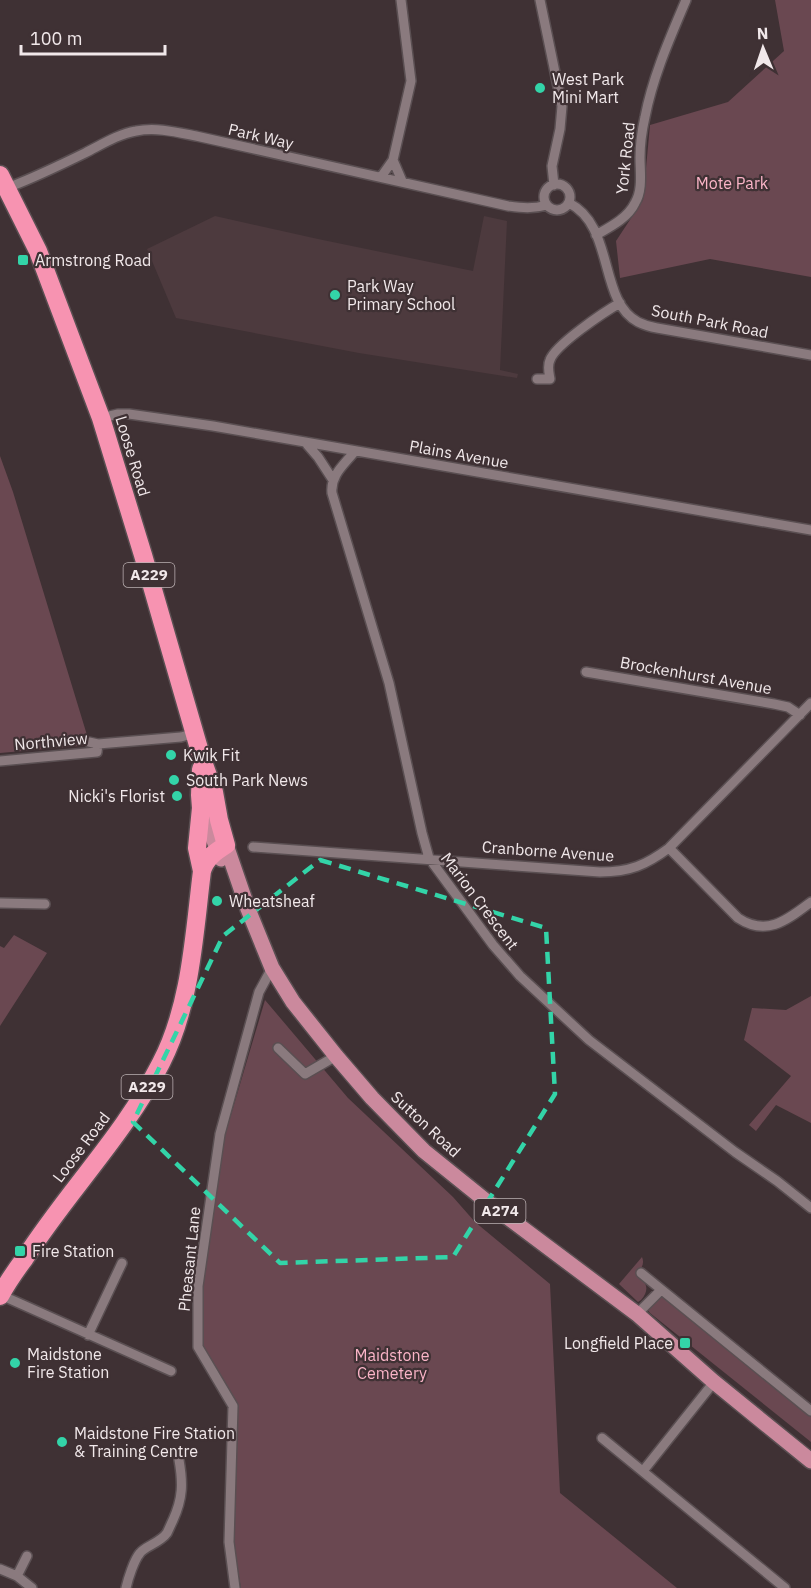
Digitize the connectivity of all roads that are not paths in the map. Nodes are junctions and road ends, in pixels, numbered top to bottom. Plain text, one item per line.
1 (401, 0) edge
2 (540, 0) edge
3 (686, 0) edge
4 (393, 160) junction
5 (381, 177) junction
6 (402, 182) junction
7 (2, 185) edge
8 (554, 185) junction
9 (569, 203) junction
10 (547, 205) junction
11 (596, 235) junction
12 (620, 303) junction
13 (811, 355) edge
14 (537, 379) dead end
15 (101, 418) junction
16 (305, 442) junction
17 (355, 451) junction
18 (333, 480) junction
19 (811, 530) edge
20 (586, 672) dead end
21 (811, 704) edge
22 (800, 715) junction
23 (195, 733) junction
24 (202, 759) junction
25 (0, 760) edge
26 (201, 808) junction
27 (253, 847) dead end
28 (222, 848) junction
29 (669, 848) junction
30 (429, 858) junction
31 (202, 871) junction
32 (811, 902) edge
33 (0, 903) edge
34 (45, 904) dead end
35 (272, 968) junction
36 (278, 1048) dead end
37 (336, 1056) junction
38 (811, 1208) edge
39 (122, 1263) dead end
40 (641, 1273) dead end
41 (661, 1290) junction
42 (1, 1292) edge
43 (637, 1314) junction
44 (88, 1335) junction
45 (171, 1371) dead end
46 (714, 1382) junction
47 (811, 1411) edge
48 (602, 1438) dead end
49 (179, 1460) dead end
50 (811, 1461) edge
51 (643, 1471) junction
52 (27, 1556) dead end
53 (0, 1569) edge
54 (17, 1576) junction
55 (32, 1588) edge
56 (126, 1588) edge
57 (235, 1588) edge
58 (785, 1588) edge

1 - 4 street
2 - 8 street
3 - 11 street, York Road
4 - 5 street
4 - 6 street
5 - 6 street, Park Way
5 - 7 street, Park Way
6 - 10 street, Park Way
7 - 15 highway, Loose Road / A229
8 - 9 street
8 - 10 street
9 - 10 street
9 - 11 street, South Park Road
11 - 12 street, South Park Road
12 - 13 street, South Park Road
12 - 14 street
15 - 16 street, Plains Avenue
15 - 23 highway, Loose Road / A229
16 - 17 street, Plains Avenue
16 - 18 street, Marion Crescent
17 - 18 street
17 - 19 street, Plains Avenue
18 - 30 street, Marion Crescent
20 - 22 street, Brockenhurst Avenue
21 - 22 street, Cranborne Avenue
22 - 29 street, Cranborne Avenue
23 - 24 highway, Loose Road / A229
23 - 25 street, Northview
24 - 26 highway, Loose Road / A229
24 - 28 highway, Loose Road / A229
26 - 28 main road, Sutton Road / A274
26 - 31 highway, Loose Road / A229
27 - 30 street, Cranborne Avenue
28 - 31 highway
28 - 35 main road, Sutton Road / A274
29 - 30 street, Cranborne Avenue
29 - 32 street
30 - 38 street, Marion Crescent
31 - 42 highway, Loose Road / A229
33 - 34 street
35 - 37 main road, Sutton Road / A274
35 - 57 street, Pheasant Lane
36 - 37 street
37 - 43 main road, Sutton Road / A274
39 - 44 street
40 - 41 street
41 - 43 street
41 - 47 street
42 - 44 street
43 - 46 main road, Sutton Road / A274
44 - 45 street
46 - 50 main road, Sutton Road / A274
46 - 51 street
48 - 51 street
49 - 56 street
51 - 58 street
52 - 54 street
53 - 54 street
54 - 55 street

